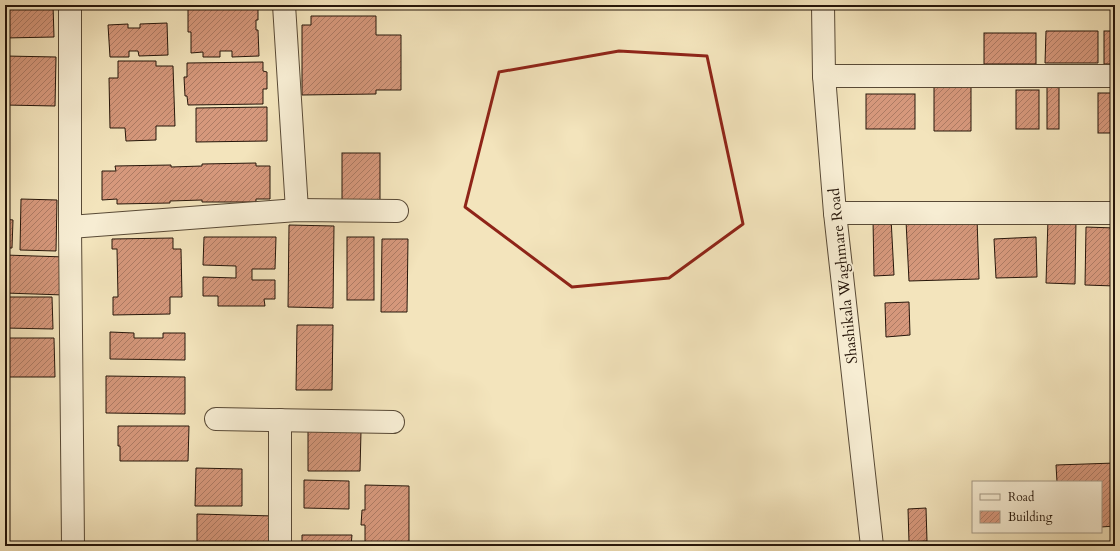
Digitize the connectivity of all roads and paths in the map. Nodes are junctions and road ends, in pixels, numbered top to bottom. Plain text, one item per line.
1 (70, 5) edge
2 (284, 5) edge
3 (823, 5) edge
4 (824, 76) junction
5 (1115, 76) edge
6 (297, 210) junction
7 (397, 212) dead end
8 (835, 212) junction
9 (1115, 213) edge
10 (70, 227) junction
11 (216, 419) dead end
12 (280, 420) junction
13 (394, 422) dead end
14 (73, 546) edge
15 (280, 546) edge
16 (872, 546) edge

1 - 10 street
2 - 6 street
3 - 4 street, Shashikala Waghmare Road
4 - 5 street
4 - 8 street, Shashikala Waghmare Road
6 - 7 street
6 - 10 street
8 - 9 street
8 - 16 street, Shashikala Waghmare Road
10 - 14 street
11 - 12 street
12 - 13 street
12 - 15 street

